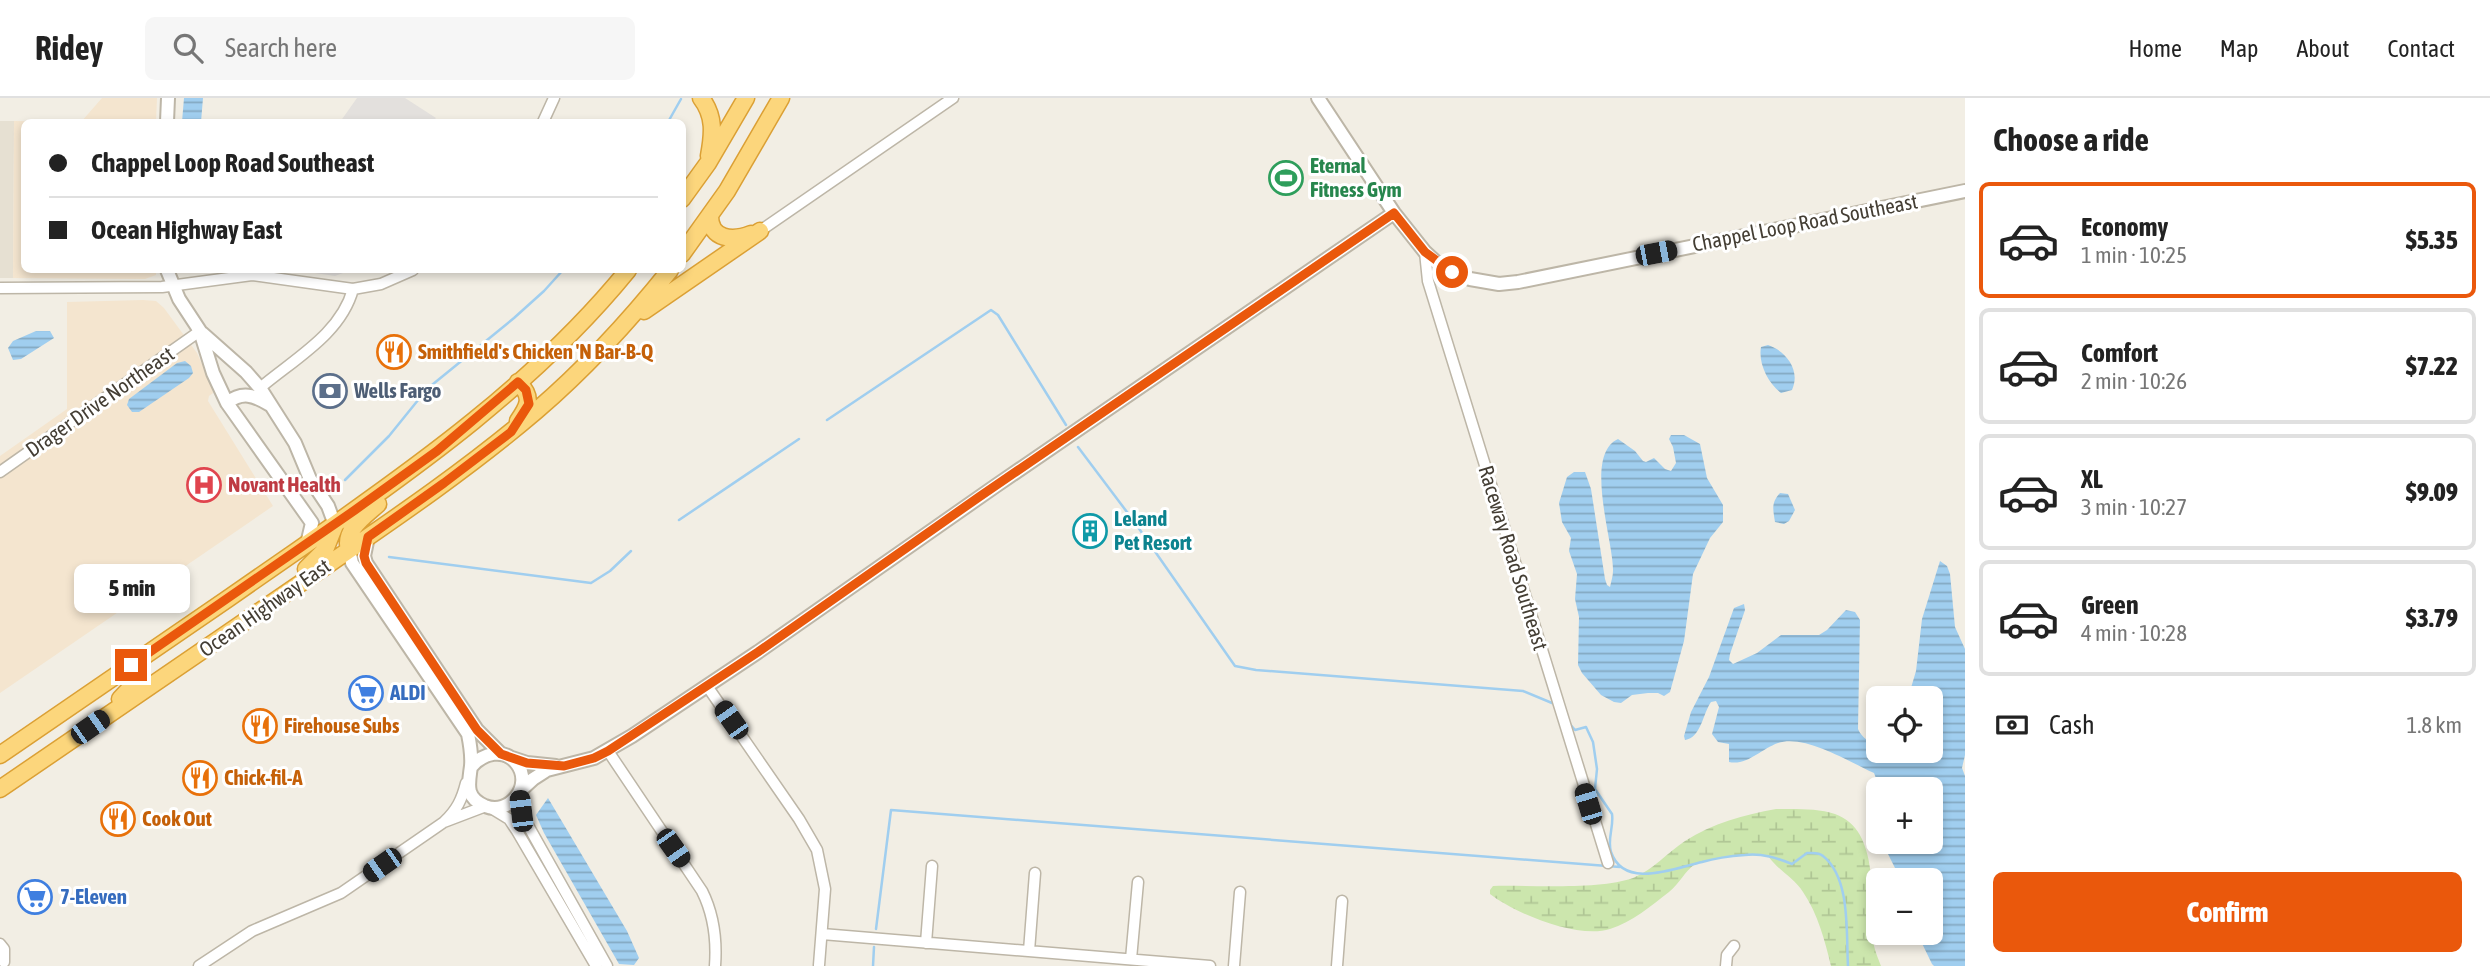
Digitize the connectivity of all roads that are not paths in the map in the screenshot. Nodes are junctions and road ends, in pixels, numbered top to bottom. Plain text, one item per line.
1 (554, 98) edge
2 (702, 98) edge
3 (746, 98) edge
4 (781, 98) edge
5 (953, 98) edge
6 (1318, 98) edge
7 (169, 100) edge
8 (167, 119) edge
9 (544, 119) edge
10 (708, 163) junction
11 (1965, 191) edge
12 (686, 193) edge
13 (1394, 213) junction
14 (710, 216) junction
15 (760, 231) junction
16 (686, 249) edge
17 (1425, 252) junction
18 (168, 273) edge
19 (405, 273) edge
20 (625, 273) edge
21 (667, 273) edge
22 (172, 286) junction
23 (0, 288) edge
24 (353, 289) junction
25 (620, 329) junction
26 (200, 331) junction
27 (518, 382) junction
28 (260, 388) junction
29 (227, 403) junction
30 (270, 405) junction
31 (511, 432) junction
32 (437, 451) junction
33 (0, 472) edge
34 (335, 525) junction
35 (368, 537) junction
36 (307, 544) junction
37 (349, 550) junction
38 (248, 619) junction
39 (185, 628) junction
40 (131, 665) junction
41 (163, 677) junction
42 (708, 685) junction
43 (90, 727) junction
44 (608, 751) junction
45 (0, 755) edge
46 (505, 756) junction
47 (564, 766) junction
48 (470, 771) junction
49 (0, 789) edge
50 (520, 792) junction
51 (488, 807) junction
52 (444, 822) junction
53 (1608, 863) dead end
54 (932, 866) dead end
55 (1035, 873) dead end
56 (1138, 882) dead end
57 (1240, 891) dead end
58 (1342, 901) dead end
59 (822, 934) junction
60 (926, 943) junction
61 (0, 944) edge
62 (1734, 946) dead end
63 (1029, 951) junction
64 (1131, 959) junction
65 (3, 963) edge
66 (819, 965) edge
67 (199, 966) edge
68 (596, 966) edge
69 (607, 966) edge
70 (715, 966) edge
71 (1210, 966) edge
72 (1234, 966) edge
73 (1337, 966) edge
74 (1726, 966) edge

1 - 9 street
2 - 10 highway
3 - 10 highway
4 - 14 highway
5 - 15 street
6 - 13 street, Chappel Loop Road Southeast
7 - 8 street
10 - 12 highway
11 - 17 street, Chappel Loop Road Southeast
13 - 17 street, Chappel Loop Road Southeast
13 - 42 street
14 - 15 highway
14 - 16 highway
15 - 25 highway
17 - 53 street, Raceway Road Southeast
18 - 22 street
19 - 24 street
20 - 27 highway, Ocean Highway East
21 - 25 highway, Ocean Highway East
22 - 23 street
22 - 24 street
22 - 26 street
24 - 28 street
25 - 31 highway, Ocean Highway East
26 - 28 street
26 - 29 street
26 - 33 street, Drager Drive Northeast
27 - 31 highway
27 - 32 highway, Ocean Highway East
28 - 30 street
29 - 30 street
29 - 36 street
30 - 34 street
31 - 35 highway, Ocean Highway East
32 - 34 highway, Ocean Highway East
32 - 37 highway
34 - 36 highway, Ocean Highway East
34 - 38 highway
35 - 37 highway, Ocean Highway East
35 - 46 street
36 - 39 highway, Ocean Highway East
37 - 38 highway, Ocean Highway East
37 - 48 street
38 - 41 highway, Ocean Highway East
39 - 40 highway, Ocean Highway East
39 - 41 highway
40 - 43 highway
40 - 45 highway, Ocean Highway East
41 - 43 highway, Ocean Highway East
42 - 44 street
42 - 59 street
43 - 49 highway, Ocean Highway East
44 - 47 street
44 - 70 street
46 - 47 street
46 - 48 street
46 - 50 street
47 - 50 street
48 - 51 street
48 - 52 street
50 - 51 street
50 - 69 street
51 - 52 street
51 - 68 street
52 - 67 street
54 - 60 street
55 - 63 street
56 - 64 street
57 - 72 street
58 - 73 street
59 - 60 street
59 - 66 street
60 - 63 street
61 - 65 street
62 - 74 street
63 - 64 street
64 - 71 street

